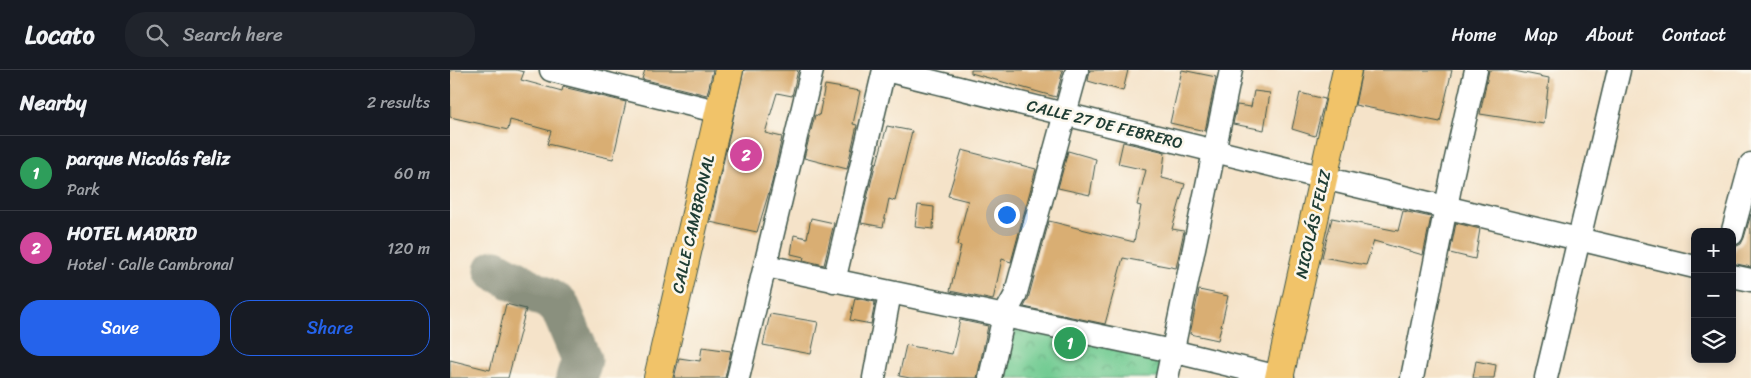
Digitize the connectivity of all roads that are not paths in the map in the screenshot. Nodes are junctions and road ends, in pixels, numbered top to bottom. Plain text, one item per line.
1 (551, 70) edge
2 (729, 70) edge
3 (812, 70) edge
4 (885, 70) edge
5 (1078, 70) edge
6 (1231, 70) edge
7 (1348, 70) edge
8 (1476, 70) edge
9 (1620, 70) edge
10 (720, 112) junction
11 (1065, 114) junction
12 (1214, 151) junction
13 (1751, 164) edge
14 (1324, 178) junction
15 (1446, 207) junction
16 (1734, 228) edge
17 (1580, 239) junction
18 (766, 266) junction
19 (1691, 266) edge
20 (1736, 277) edge
21 (1751, 280) edge
22 (834, 281) junction
23 (890, 293) junction
24 (1004, 316) junction
25 (1172, 351) junction
26 (658, 378) edge
27 (738, 378) edge
28 (874, 378) edge
29 (990, 378) edge
30 (1166, 378) edge
31 (1279, 378) edge
32 (1283, 378) edge
33 (1412, 378) edge
34 (1546, 378) edge

1 - 10 street
2 - 10 main road, CALLE CAMBRONAL
3 - 18 street
4 - 11 street, CALLE 27 DE FEBRERO
4 - 22 street
5 - 11 street
6 - 12 street
7 - 14 main road, NICOLÁS FELIZ
8 - 15 street
9 - 17 street
10 - 26 main road, CALLE CAMBRONAL
11 - 12 street, CALLE 27 DE FEBRERO
11 - 24 street
12 - 14 street, CALLE 27 DE FEBRERO
12 - 25 street
13 - 16 street
14 - 15 street, CALLE 27 DE FEBRERO
14 - 31 main road, NICOLÁS FELIZ
15 - 17 street, CALLE 27 DE FEBRERO
15 - 33 street
17 - 19 street, CALLE 27 DE FEBRERO
17 - 34 street
18 - 22 street
18 - 27 street
20 - 21 street
22 - 23 street
23 - 24 street
23 - 28 street
24 - 25 street
24 - 29 street
25 - 30 street
25 - 31 street
31 - 32 street

